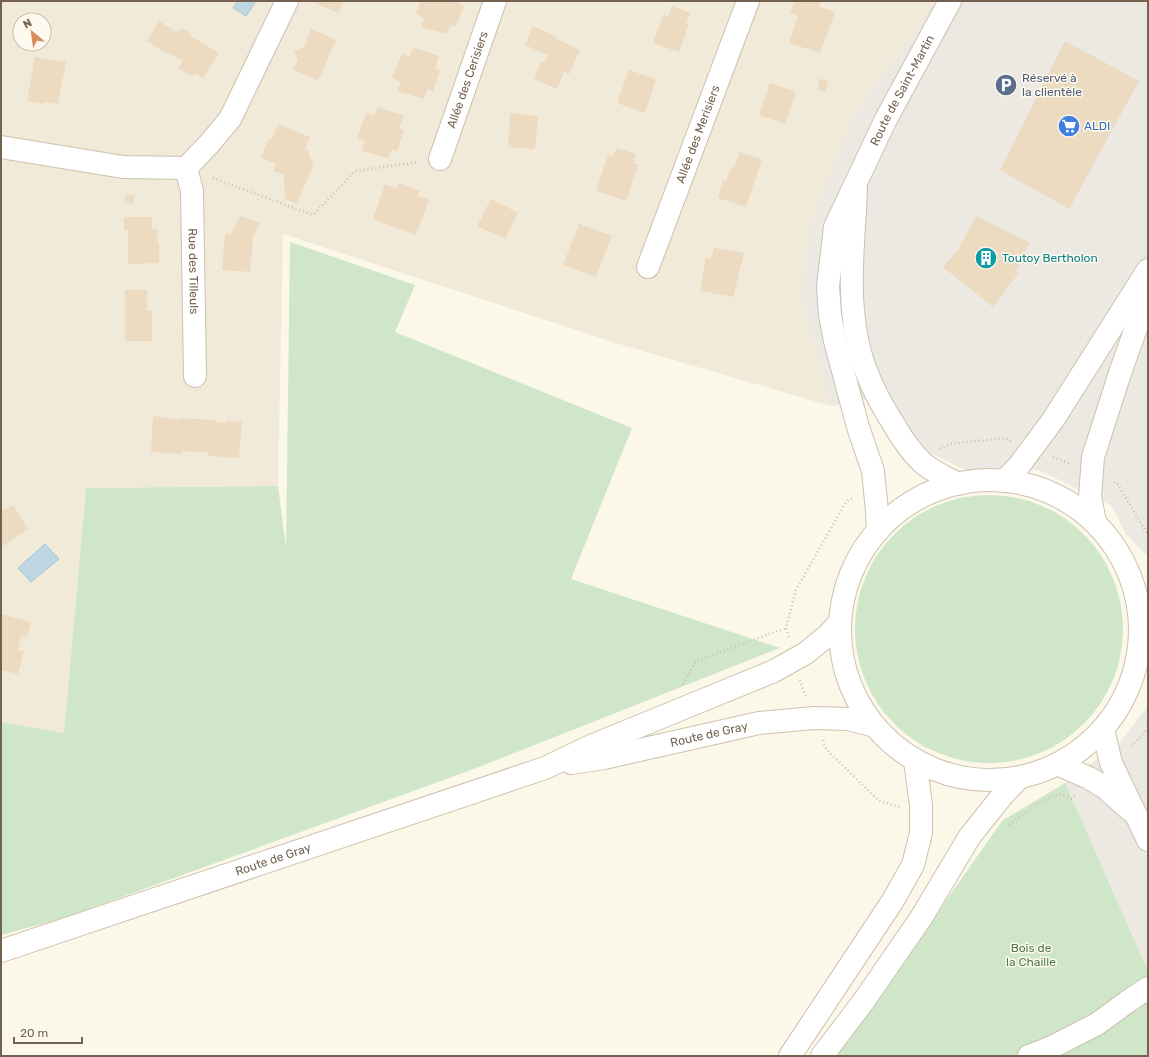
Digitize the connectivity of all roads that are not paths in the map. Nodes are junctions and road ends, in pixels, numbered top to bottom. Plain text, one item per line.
1 (287, 1) edge
2 (495, 1) edge
3 (748, 1) edge
4 (950, 1) edge
5 (1, 147) edge
6 (440, 159) road end
7 (186, 168) junction
8 (856, 181) junction
9 (648, 267) dead end
10 (1148, 270) edge
11 (1148, 295) edge
12 (195, 376) dead end
13 (1004, 481) junction
14 (958, 484) junction
15 (1095, 522) junction
16 (878, 531) junction
17 (1126, 566) junction
18 (1148, 576) edge
19 (840, 622) junction
20 (1140, 675) edge
21 (875, 726) junction
22 (1103, 729) junction
23 (915, 760) junction
24 (1057, 764) junction
25 (545, 768) junction
26 (1020, 777) junction
27 (1136, 814) junction
28 (1148, 840) edge
29 (1, 951) edge
30 (1148, 988) edge
31 (790, 1056) edge
32 (822, 1056) edge
33 (1029, 1056) edge

1 - 7 main road
2 - 6 main road, Allée des Cerisiers
3 - 9 main road, Allée des Merisiers
4 - 8 main road, Route de Saint-Martin
5 - 7 main road
7 - 12 main road, Rue des Tilleuls
8 - 14 main road
8 - 16 main road, Route de Saint-Martin
10 - 13 main road
11 - 15 main road
13 - 14 main road
13 - 15 main road
14 - 16 main road
15 - 17 main road
16 - 19 main road
17 - 18 main road
17 - 20 main road
19 - 21 main road
19 - 25 main road, Route de Gray
20 - 22 main road
21 - 23 main road
21 - 25 main road, Route de Gray
22 - 24 main road
22 - 27 main road
23 - 26 main road
23 - 31 main road
24 - 26 main road
24 - 27 main road
25 - 29 main road, Route de Gray
26 - 32 main road
27 - 28 main road
30 - 33 main road

